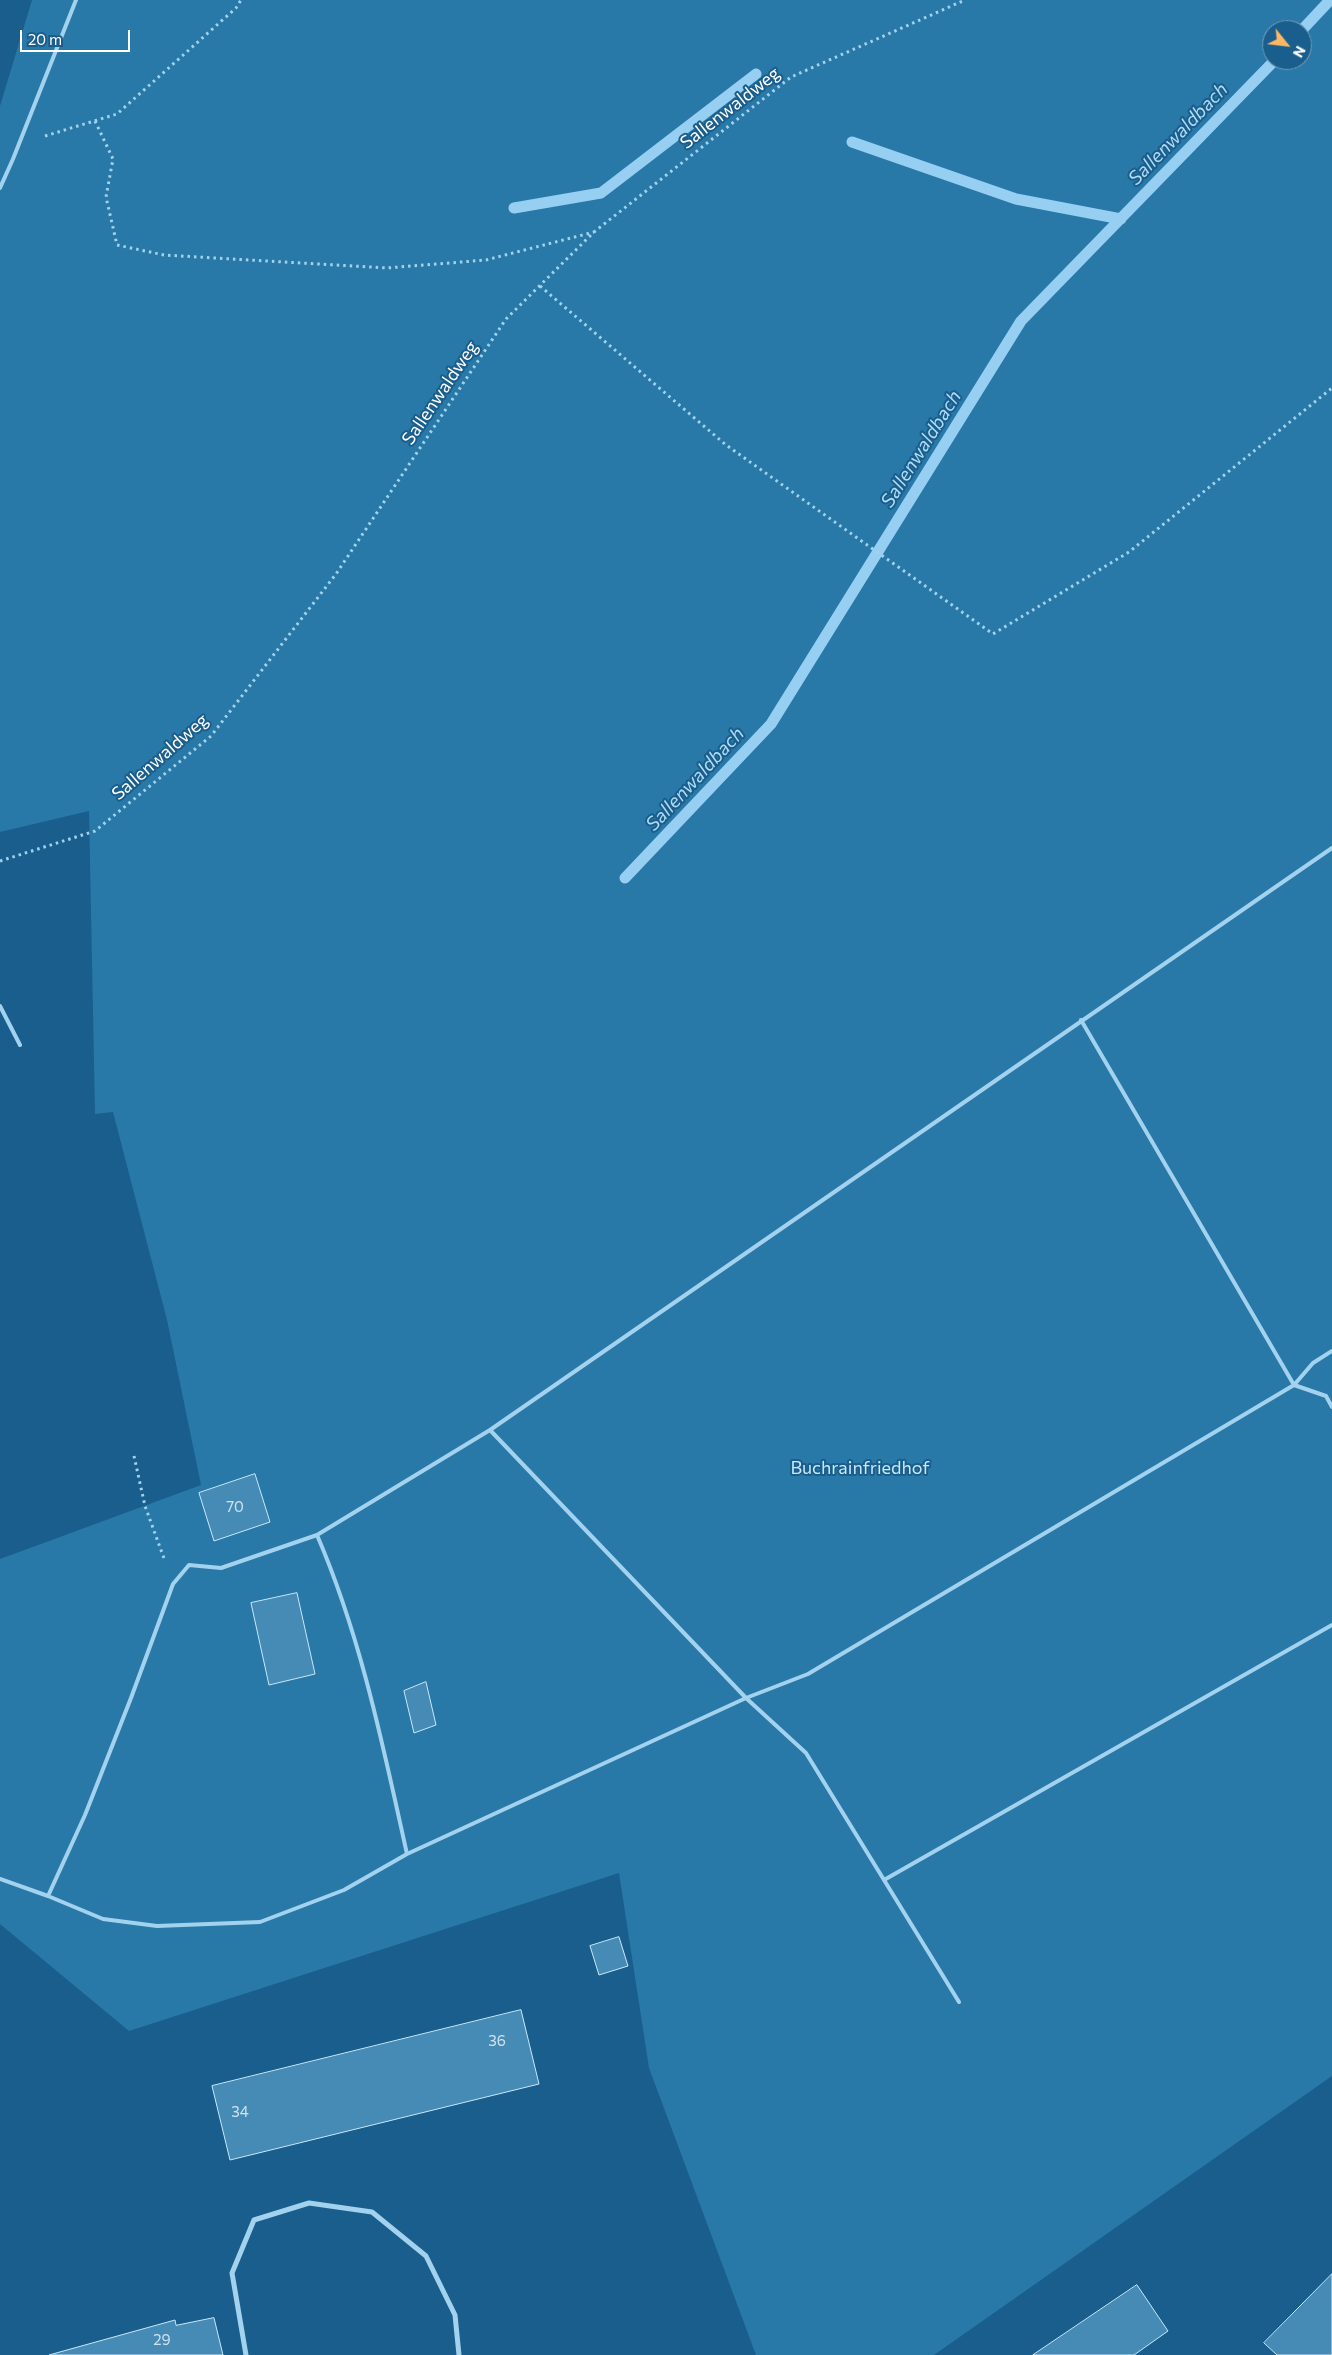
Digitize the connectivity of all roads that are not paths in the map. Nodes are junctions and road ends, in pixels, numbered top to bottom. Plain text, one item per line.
1 (76, 0) edge
2 (0, 188) edge
3 (1332, 848) edge
4 (0, 1006) edge
5 (1081, 1020) junction
6 (20, 1045) dead end
7 (1332, 1351) edge
8 (1294, 1385) junction
9 (1332, 1407) edge
10 (490, 1430) junction
11 (317, 1535) junction
12 (1332, 1625) edge
13 (746, 1698) junction
14 (407, 1854) junction
15 (0, 1879) edge
16 (884, 1880) junction
17 (48, 1896) junction
18 (959, 2002) dead end
19 (246, 2355) edge
20 (459, 2355) edge

1 - 2 lane
3 - 5 lane
4 - 6 lane
5 - 8 lane
5 - 10 lane
7 - 8 lane
8 - 9 lane
8 - 13 lane
10 - 11 lane
10 - 13 lane
11 - 14 lane
11 - 17 lane
12 - 16 lane
13 - 14 lane
13 - 16 lane
14 - 17 lane
15 - 17 lane
16 - 18 lane
19 - 20 street

